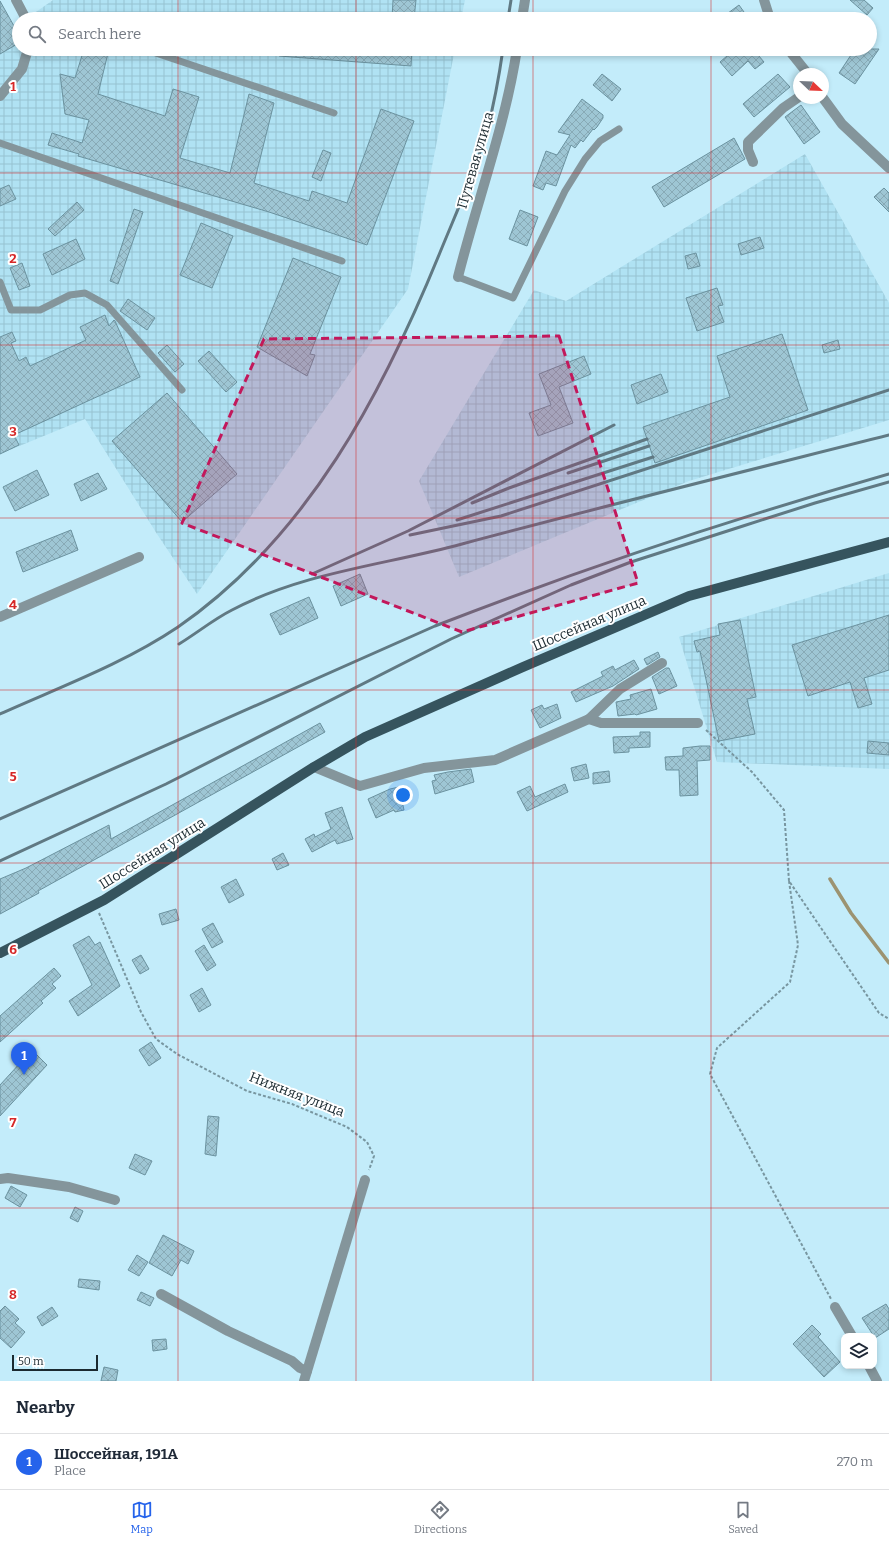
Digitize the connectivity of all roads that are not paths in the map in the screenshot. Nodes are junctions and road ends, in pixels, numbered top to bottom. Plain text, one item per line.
1 (16, 0) edge
2 (525, 0) edge
3 (764, 0) edge
4 (22, 12) edge
5 (523, 12) edge
6 (768, 12) edge
7 (26, 56) edge
8 (165, 56) edge
9 (515, 56) edge
10 (794, 56) edge
11 (803, 68) edge
12 (0, 96) edge
13 (793, 101) edge
14 (827, 104) edge
15 (334, 112) dead end
16 (619, 129) dead end
17 (0, 143) edge
18 (753, 162) dead end
19 (889, 168) edge
20 (342, 261) dead end
21 (458, 278) joint
22 (0, 282) edge
23 (182, 390) dead end
24 (889, 542) edge
25 (139, 557) dead end
26 (0, 617) edge
27 (662, 663) dead end
28 (589, 719) junction
29 (698, 723) road end
30 (314, 767) junction
31 (0, 953) edge
32 (0, 1179) edge
33 (365, 1180) road end
34 (115, 1200) dead end
35 (161, 1294) dead end
36 (835, 1307) road end
37 (850, 1333) edge
38 (871, 1369) edge
39 (306, 1376) edge
40 (877, 1381) edge

1 - 4 street
2 - 5 street
3 - 6 street
7 - 12 street
8 - 15 lane
9 - 21 street, Путевая улица
10 - 11 street
13 - 18 street
14 - 19 street
16 - 21 lane
17 - 20 lane
22 - 23 lane
24 - 30 main road, Шоссейная улица
25 - 26 street
27 - 28 street
28 - 29 street
28 - 30 street
30 - 31 main road, Шоссейная улица
32 - 34 street
33 - 39 street
35 - 39 street
36 - 37 street
38 - 40 street

